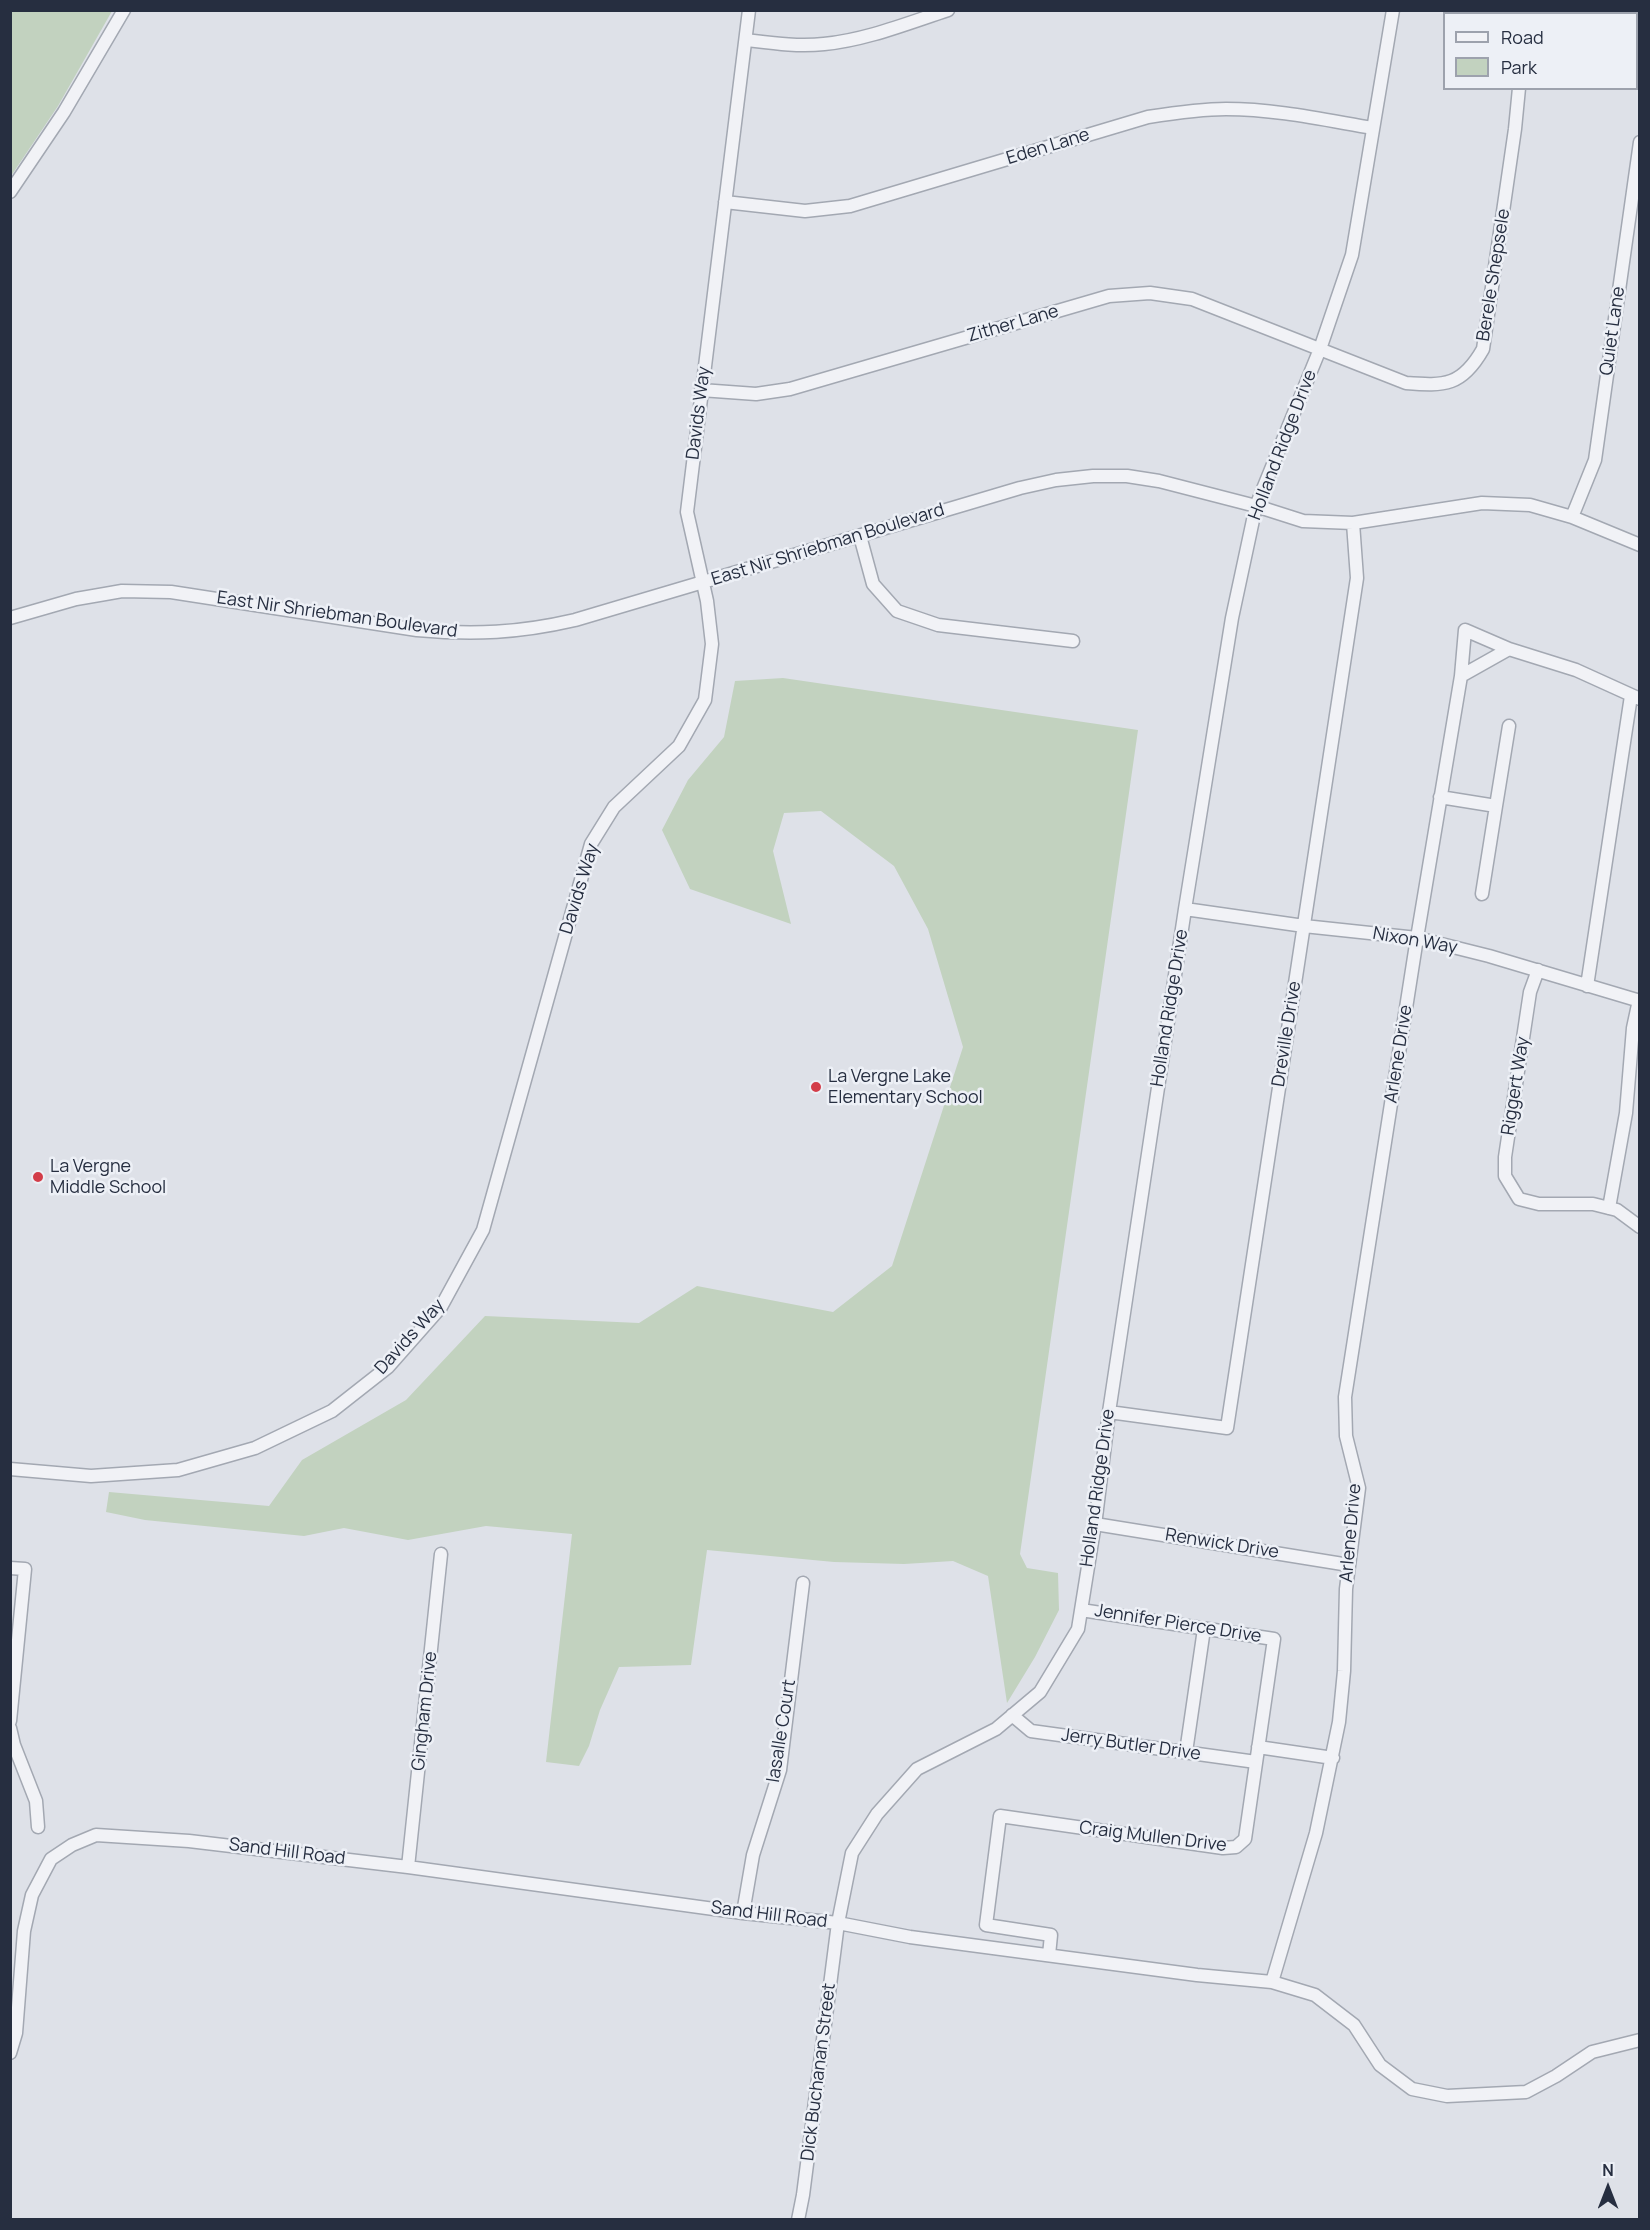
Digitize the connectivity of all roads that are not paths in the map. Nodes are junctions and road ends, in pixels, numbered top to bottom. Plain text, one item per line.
1 (124, 10) edge
2 (749, 10) edge
3 (948, 10) edge
4 (1393, 10) edge
5 (746, 40) junction
6 (1519, 90) edge
7 (1373, 128) junction
8 (1640, 142) edge
9 (10, 192) edge
10 (725, 202) junction
11 (1320, 349) junction
12 (701, 390) junction
13 (1256, 506) junction
14 (1572, 517) junction
15 (1353, 523) junction
16 (860, 536) junction
17 (1640, 545) edge
18 (702, 582) junction
19 (10, 618) edge
20 (1073, 641) dead end
21 (1509, 649) junction
22 (1461, 676) junction
23 (1635, 698) edge
24 (1509, 726) dead end
25 (1440, 797) junction
26 (1496, 806) junction
27 (1482, 894) dead end
28 (1185, 909) junction
29 (1304, 926) junction
30 (1417, 938) junction
31 (1538, 970) junction
32 (1587, 986) junction
33 (1639, 1001) edge
34 (1609, 1208) junction
35 (1640, 1227) edge
36 (1109, 1412) junction
37 (10, 1469) edge
38 (1095, 1524) junction
39 (441, 1554) dead end
40 (1349, 1565) junction
41 (10, 1568) edge
42 (803, 1583) dead end
43 (1081, 1610) junction
44 (1204, 1629) junction
45 (1274, 1639) joint
46 (1012, 1715) junction
47 (10, 1720) edge
48 (10, 1728) edge
49 (1258, 1747) junction
50 (1186, 1752) junction
51 (1333, 1758) junction
52 (1256, 1762) junction
53 (38, 1827) dead end
54 (408, 1867) junction
55 (743, 1913) junction
56 (838, 1923) junction
57 (1049, 1956) junction
58 (1272, 1982) junction
59 (1640, 2040) edge
60 (10, 2053) edge
61 (798, 2220) edge

1 - 9 street
2 - 5 street, Davids Way
3 - 5 street
4 - 7 street, Holland Ridge Drive
5 - 10 street, Davids Way
6 - 11 street, Berele Shepsele
7 - 10 street, Eden Lane
7 - 11 street, Holland Ridge Drive
8 - 14 street, Quiet Lane
10 - 12 street, Davids Way
11 - 12 street, Zither Lane
11 - 13 street, Holland Ridge Drive
12 - 18 street, Davids Way
13 - 15 street, East Nir Shriebman Boulevard
13 - 16 street, East Nir Shriebman Boulevard
13 - 28 street, Holland Ridge Drive
14 - 15 street, East Nir Shriebman Boulevard
14 - 17 street, East Nir Shriebman Boulevard
15 - 29 street, Dreville Drive
16 - 18 street, East Nir Shriebman Boulevard
16 - 20 street
18 - 19 street, East Nir Shriebman Boulevard
18 - 37 street, Davids Way
21 - 22 street
21 - 22 street, Arlene Drive
21 - 23 street
22 - 25 street, Arlene Drive
23 - 32 street
24 - 26 street
25 - 26 street
25 - 30 street, Arlene Drive
26 - 27 street
28 - 29 street, Nixon Way
28 - 36 street, Holland Ridge Drive
29 - 30 street, Nixon Way
29 - 36 street, Dreville Drive
30 - 31 street, Nixon Way
30 - 40 street, Arlene Drive
31 - 32 street, Nixon Way
31 - 34 street, Riggert Way
32 - 33 street, Nixon Way
33 - 34 street
34 - 35 street
36 - 38 street, Holland Ridge Drive
38 - 40 street, Renwick Drive
38 - 43 street, Holland Ridge Drive
39 - 54 street, Gingham Drive
40 - 51 street, Arlene Drive
41 - 47 street
42 - 55 street, lasalle Court
43 - 44 street, Jennifer Pierce Drive
43 - 46 street, Holland Ridge Drive
44 - 45 street, Jennifer Pierce Drive
44 - 50 street
45 - 49 street, Craig Mullen Drive
46 - 50 street, Jerry Butler Drive
46 - 56 street, Holland Ridge Drive
48 - 53 street
49 - 51 street
49 - 52 street, Craig Mullen Drive
50 - 52 street, Jerry Butler Drive
51 - 58 street, Arlene Drive
52 - 57 street, Craig Mullen Drive
54 - 55 street, Sand Hill Road
54 - 60 street, Sand Hill Road
55 - 56 street, Sand Hill Road
56 - 57 street, Sand Hill Road
56 - 61 street, Dick Buchanan Street
57 - 58 street, Sand Hill Road
58 - 59 street, Sand Hill Road

